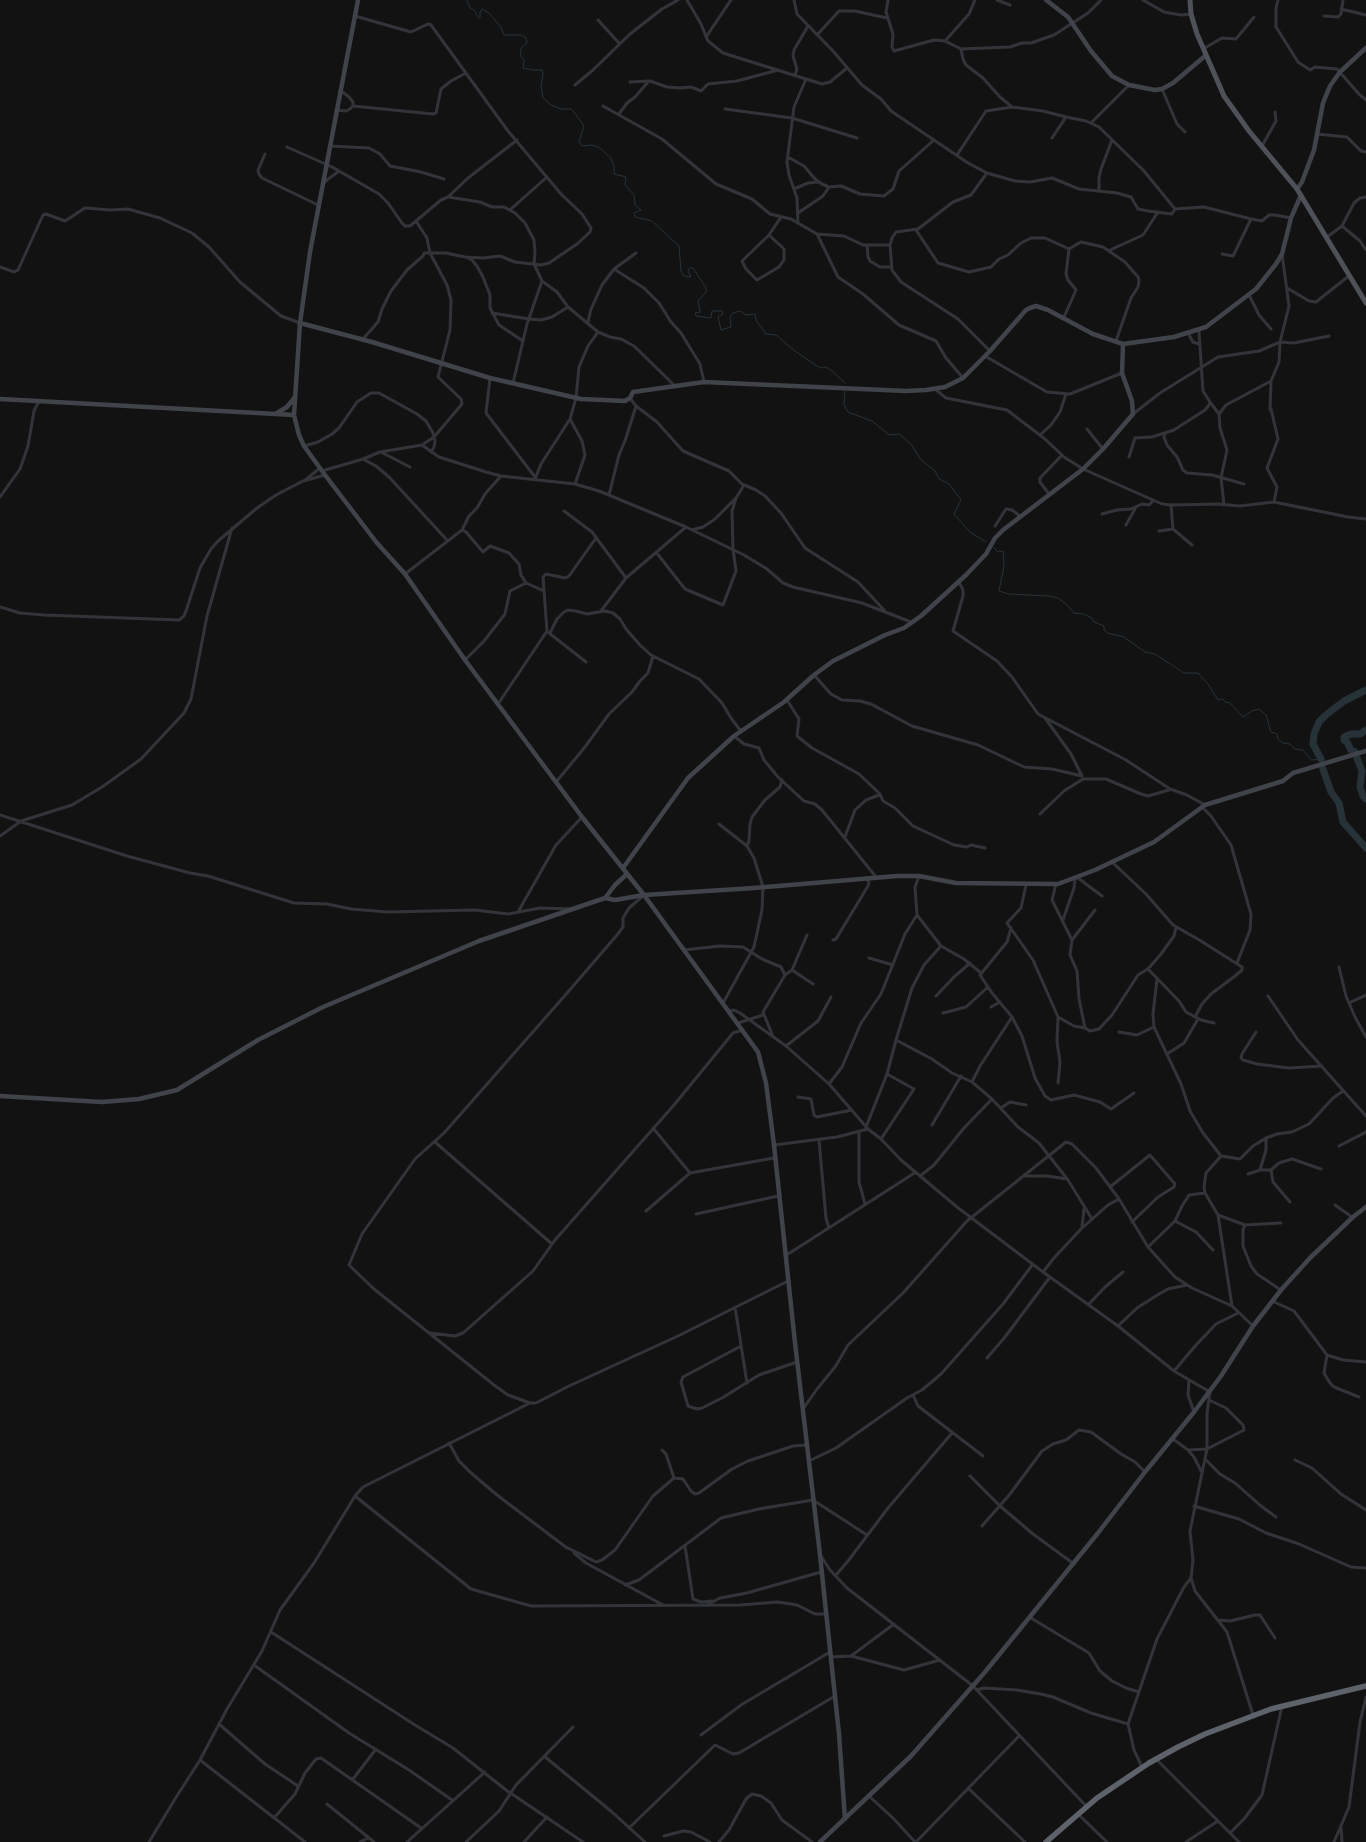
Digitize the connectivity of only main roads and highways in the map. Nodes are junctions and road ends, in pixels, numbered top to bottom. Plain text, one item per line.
1 (1190, 0) edge
2 (1366, 303) edge
3 (1366, 1686) edge
4 (1046, 1842) edge

1 - 2 main road
3 - 4 highway

